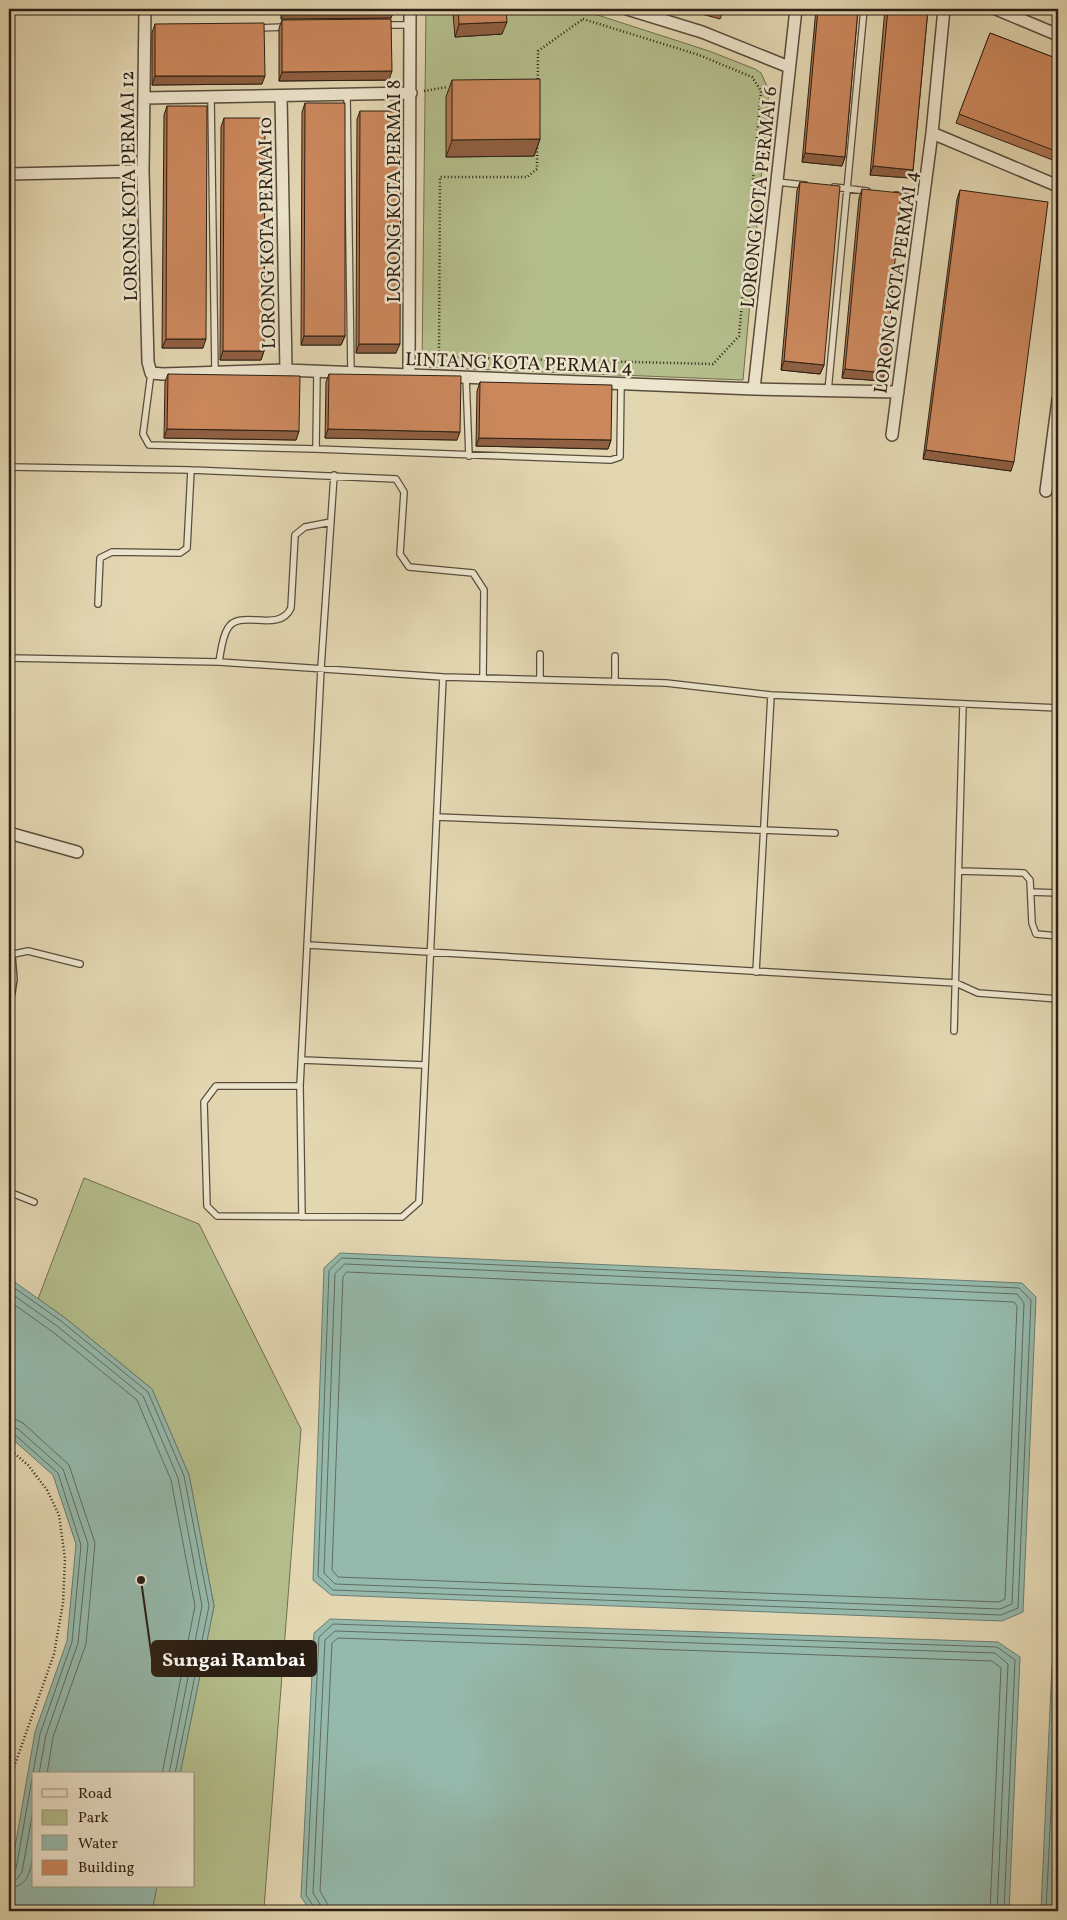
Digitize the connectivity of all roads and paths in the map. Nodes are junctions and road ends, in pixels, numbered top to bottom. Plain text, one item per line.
1 (145, 9) edge
2 (410, 9) edge
3 (627, 9) edge
4 (796, 9) edge
5 (864, 9) edge
6 (944, 9) edge
7 (996, 9) edge
8 (410, 24) junction
9 (381, 25) edge
10 (292, 27) edge
11 (253, 28) edge
12 (1058, 36) edge
13 (790, 67) junction
14 (530, 85) edge
15 (538, 85) junction
16 (447, 87) dead end
17 (411, 93) junction
18 (347, 95) junction
19 (281, 96) junction
20 (210, 97) junction
21 (144, 98) junction
22 (932, 133) junction
23 (143, 171) junction
24 (9, 174) edge
25 (777, 182) junction
26 (812, 186) edge
27 (1058, 186) edge
28 (830, 187) edge
29 (847, 189) junction
30 (876, 192) edge
31 (885, 194) edge
32 (924, 199) junction
33 (149, 368) junction
34 (286, 370) junction
35 (216, 371) junction
36 (316, 372) junction
37 (351, 374) junction
38 (410, 374) junction
39 (466, 377) junction
40 (621, 384) junction
41 (754, 389) junction
42 (828, 390) junction
43 (898, 392) junction
44 (1058, 400) edge
45 (892, 435) dead end
46 (316, 449) junction
47 (469, 456) junction
48 (9, 467) edge
49 (191, 470) junction
50 (334, 475) junction
51 (1046, 491) dead end
52 (331, 522) junction
53 (98, 604) dead end
54 (540, 654) dead end
55 (615, 656) dead end
56 (9, 658) edge
57 (219, 662) junction
58 (321, 668) junction
59 (443, 677) junction
60 (483, 678) junction
61 (540, 680) junction
62 (615, 682) junction
63 (771, 695) junction
64 (963, 705) junction
65 (1058, 708) edge
66 (437, 817) junction
67 (764, 831) junction
68 (9, 833) edge
69 (835, 834) dead end
70 (77, 852) dead end
71 (959, 871) junction
72 (1031, 892) junction
73 (1058, 893) edge
74 (1058, 936) edge
75 (308, 945) junction
76 (432, 954) junction
77 (9, 955) edge
78 (80, 964) dead end
79 (756, 972) junction
80 (956, 983) junction
81 (9, 993) edge
82 (1058, 999) edge
83 (954, 1031) dead end
84 (302, 1060) junction
85 (424, 1065) junction
86 (300, 1086) junction
87 (9, 1192) edge
88 (34, 1202) dead end
89 (302, 1217) junction
90 (9, 1449) edge
91 (9, 1791) edge

1 - 21 street, LORONG KOTA PERMAI 12
2 - 8 street, LORONG KOTA PERMAI 8
3 - 13 street
4 - 13 street, LORONG KOTA PERMAI 6
5 - 29 lane
6 - 22 street
7 - 12 street
8 - 9 lane
8 - 17 street, LORONG KOTA PERMAI 8
10 - 11 lane
13 - 25 street, LORONG KOTA PERMAI 6
14 - 15 path
15 - 15 path
16 - 17 path
17 - 18 street
17 - 38 street, LORONG KOTA PERMAI 8
18 - 19 street
18 - 37 lane
19 - 20 street
19 - 34 street, LORONG KOTA PERMAI 10
20 - 21 street
20 - 35 lane
21 - 23 street, LORONG KOTA PERMAI 12
22 - 27 street
22 - 32 street, LORONG KOTA PERMAI 4
23 - 24 street
23 - 33 street, LORONG KOTA PERMAI 12
25 - 26 lane
25 - 41 street, LORONG KOTA PERMAI 6
28 - 29 lane
29 - 30 lane
29 - 42 lane
31 - 32 lane
32 - 43 street, LORONG KOTA PERMAI 4
33 - 35 street, LINTANG KOTA PERMAI 4
33 - 46 lane
34 - 35 street, LINTANG KOTA PERMAI 4
34 - 36 street, LINTANG KOTA PERMAI 4
36 - 37 street, LINTANG KOTA PERMAI 4
36 - 46 lane
37 - 38 street, LINTANG KOTA PERMAI 4
38 - 39 street, LINTANG KOTA PERMAI 4
39 - 40 street, LINTANG KOTA PERMAI 4
39 - 47 lane
40 - 41 street, LINTANG KOTA PERMAI 4
40 - 47 lane
41 - 42 street, LINTANG KOTA PERMAI 4
42 - 43 street, LINTANG KOTA PERMAI 4
43 - 45 street, LORONG KOTA PERMAI 4
44 - 51 street
46 - 47 lane
48 - 49 lane
49 - 50 lane
49 - 53 lane
50 - 52 lane
50 - 60 lane
52 - 57 lane
52 - 58 lane
54 - 61 lane
55 - 62 lane
56 - 57 lane
57 - 58 lane
58 - 59 lane
58 - 75 lane
59 - 60 lane
59 - 66 lane
60 - 61 lane
61 - 62 lane
62 - 63 lane
63 - 64 lane
63 - 67 lane
64 - 65 lane
64 - 71 lane
66 - 67 lane
66 - 76 lane
67 - 69 lane
67 - 79 lane
68 - 70 street
71 - 72 lane
71 - 80 lane
72 - 73 lane
72 - 74 lane
75 - 76 lane
75 - 84 lane
76 - 79 lane
76 - 85 lane
77 - 78 lane
77 - 81 street
79 - 80 lane
80 - 82 lane
80 - 83 lane
84 - 85 lane
84 - 86 lane
85 - 89 lane
86 - 89 lane
86 - 89 lane
87 - 88 lane
90 - 91 path

